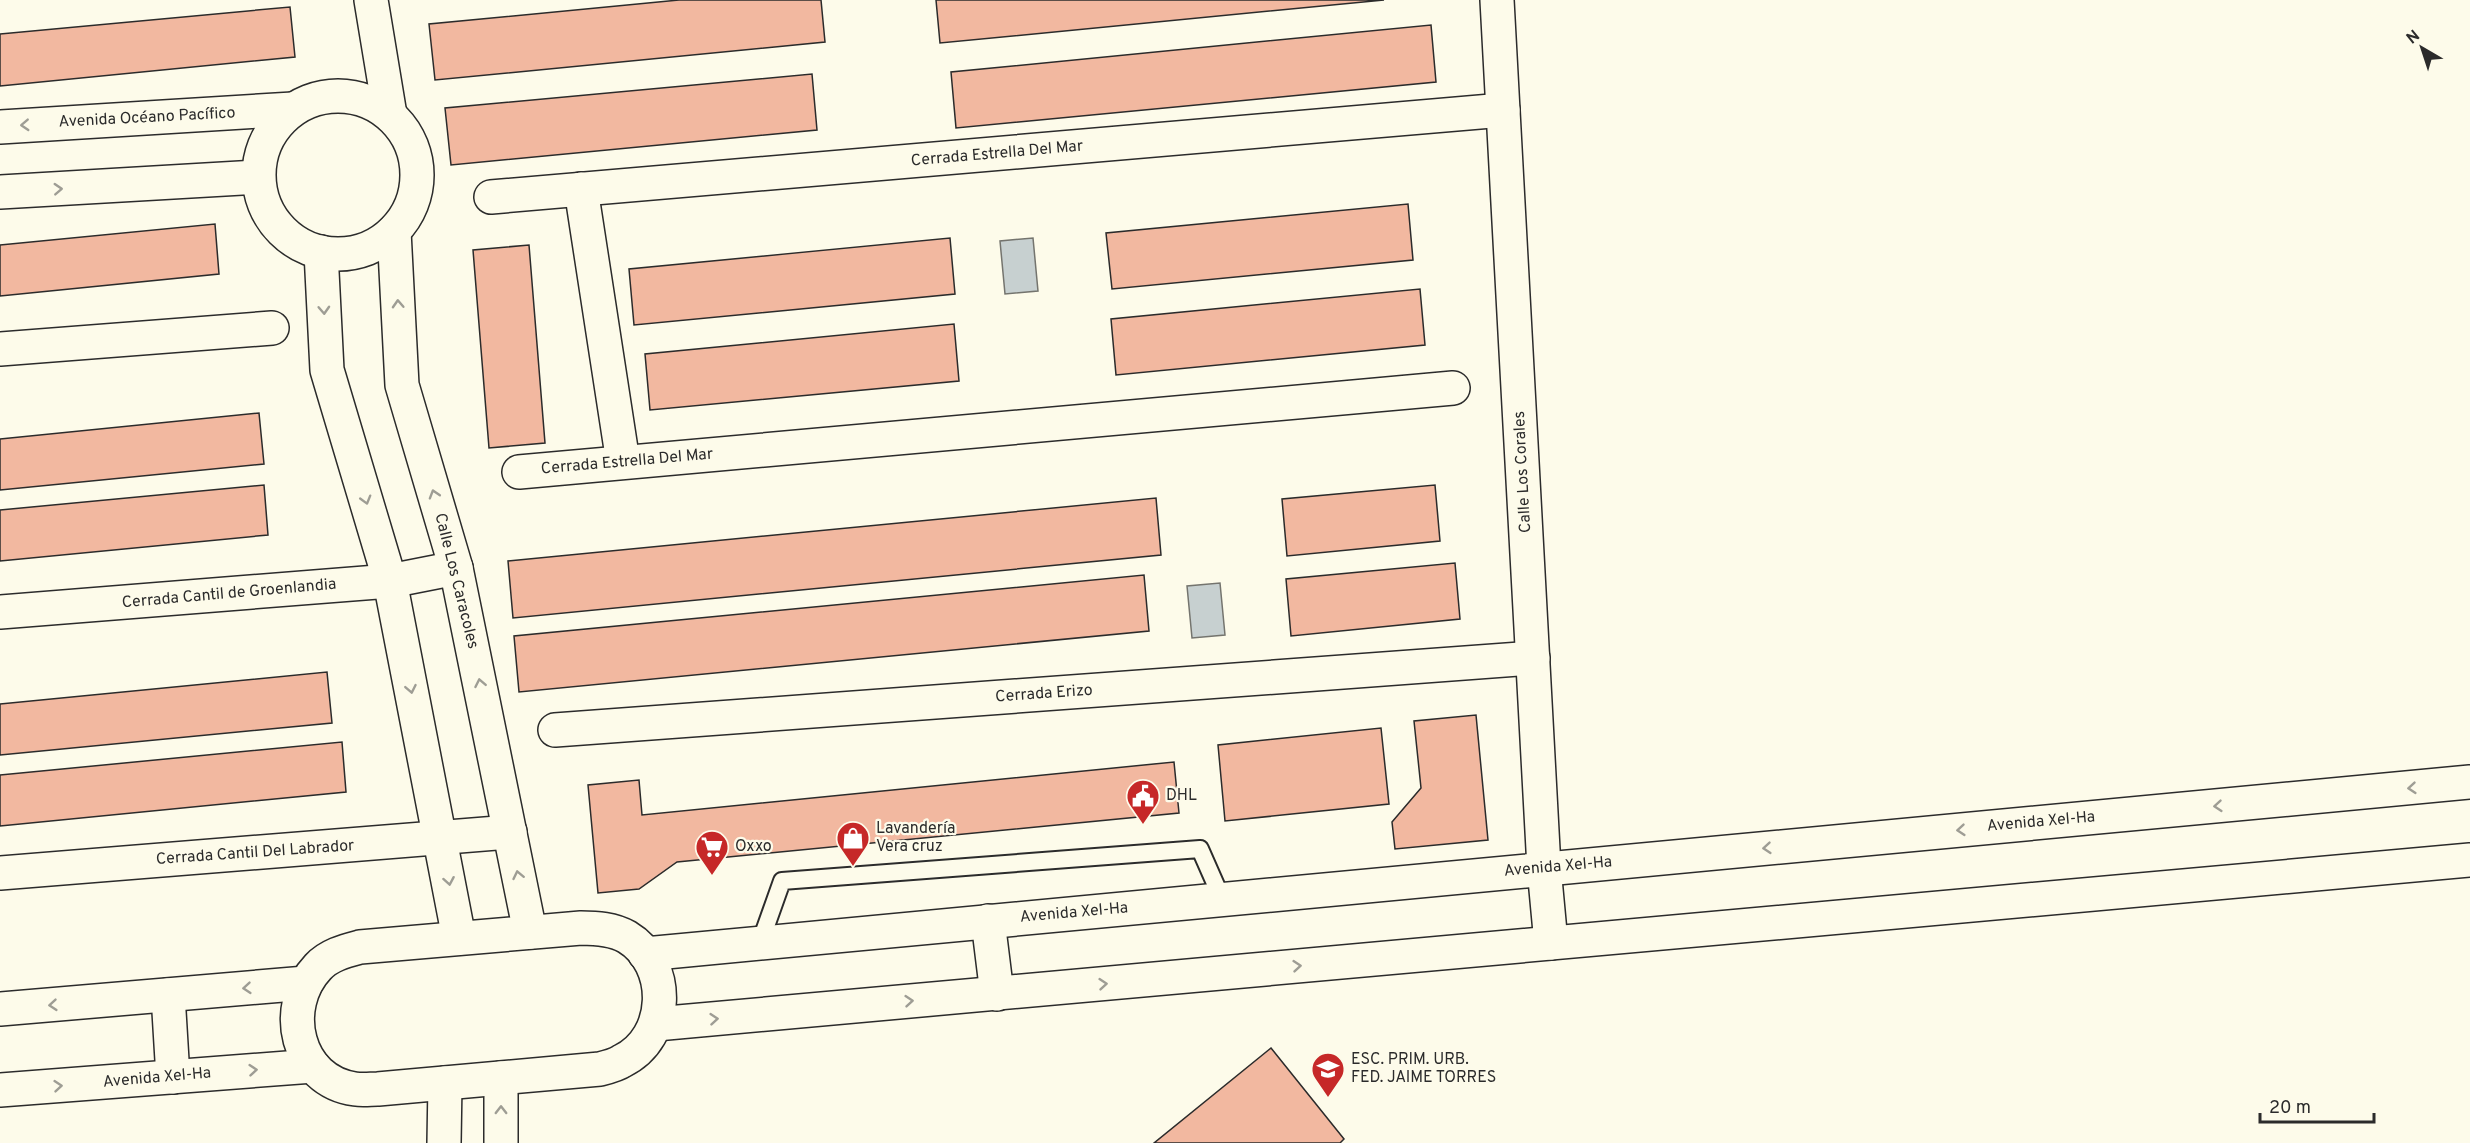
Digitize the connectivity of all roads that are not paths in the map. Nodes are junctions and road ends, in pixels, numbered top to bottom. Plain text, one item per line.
1 (371, 0) edge
2 (1497, 0) edge
3 (293, 109) junction
4 (1503, 110) junction
5 (390, 114) junction
6 (0, 127) edge
7 (258, 177) junction
8 (580, 189) junction
9 (0, 192) edge
10 (491, 196) dead end
11 (394, 231) junction
12 (321, 252) junction
13 (272, 328) dead end
14 (0, 349) edge
15 (1453, 388) dead end
16 (622, 462) junction
17 (519, 472) dead end
18 (456, 568) junction
19 (390, 581) junction
20 (0, 612) edge
21 (1533, 658) junction
22 (555, 730) dead end
23 (2470, 782) edge
24 (510, 832) junction
25 (441, 839) junction
26 (2470, 860) edge
27 (1544, 868) junction
28 (0, 873) edge
29 (1222, 899) junction
30 (988, 921) junction
31 (530, 932) junction
32 (459, 939) junction
33 (760, 943) junction
34 (1551, 943) junction
35 (645, 954) junction
36 (306, 983) junction
37 (997, 994) junction
38 (168, 995) junction
39 (0, 1010) edge
40 (656, 1024) junction
41 (314, 1066) junction
42 (173, 1077) junction
43 (501, 1078) junction
44 (445, 1083) junction
45 (0, 1090) edge
46 (444, 1143) edge
47 (501, 1143) edge

1 - 5 street
2 - 4 street, Calle Los Corales
3 - 5 street
3 -> 6 street, Avenida Océano Pacífico
3 - 7 street
4 - 8 street, Cerrada Estrella Del Mar
4 - 21 street, Calle Los Corales
5 - 11 street
9 -> 7 street
7 - 12 street
8 - 10 street, Cerrada Estrella Del Mar
8 - 16 street
11 - 12 street
18 -> 11 street, Calle Los Caracoles
12 -> 19 street
13 - 14 street
15 - 16 street, Cerrada Estrella Del Mar
16 - 17 street, Cerrada Estrella Del Mar
18 - 19 street, Cerrada Cantil de Groenlandia
24 -> 18 street, Calle Los Caracoles
19 - 20 street, Cerrada Cantil de Groenlandia
19 -> 25 street
21 - 22 street, Cerrada Erizo
21 - 27 street, Calle Los Corales
23 -> 27 street, Avenida Xel-Ha
24 - 25 street, Cerrada Cantil Del Labrador
31 -> 24 street, Calle Los Caracoles
25 - 28 street, Cerrada Cantil Del Labrador
25 -> 32 street
26 - 34 street
27 - 29 street, Avenida Xel-Ha
27 - 34 street, Calle Los Corales
29 - 30 street, Avenida Xel-Ha
29 - 33 lane
30 - 33 street, Avenida Xel-Ha
30 - 37 street
31 - 32 street
31 - 35 street
32 - 36 street
33 - 35 street, Avenida Xel-Ha
37 -> 34 street
35 - 40 street
36 -> 38 street
36 - 41 street
40 -> 37 street
38 -> 39 street
38 - 42 street
40 - 43 street
42 -> 41 street, Avenida Xel-Ha
41 - 44 street
45 -> 42 street, Avenida Xel-Ha
43 - 44 street
47 -> 43 street
44 - 46 street

